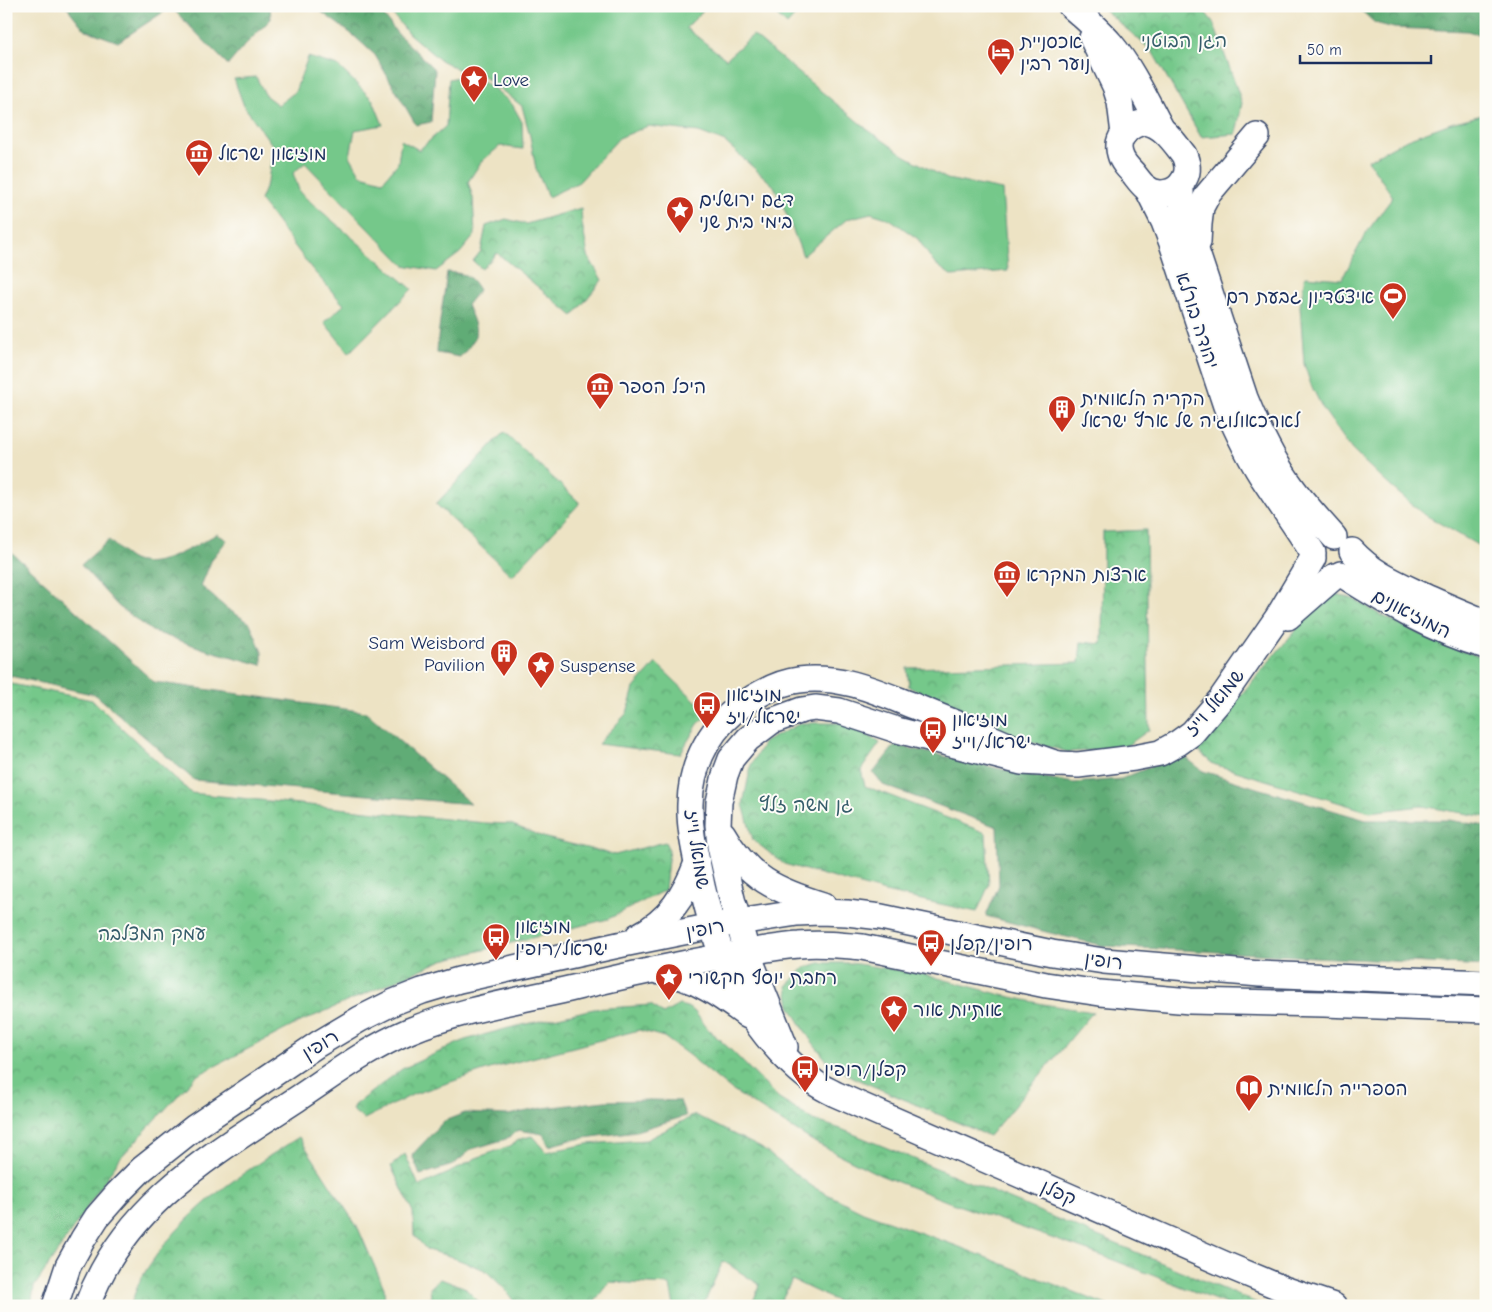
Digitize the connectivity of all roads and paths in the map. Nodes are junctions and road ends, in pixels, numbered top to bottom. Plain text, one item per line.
1 (1070, 6) edge
2 (1161, 128) junction
3 (1124, 134) junction
4 (1257, 136) dead end
5 (1182, 184) junction
6 (1147, 188) junction
7 (1198, 254) junction
8 (1343, 544) junction
9 (1313, 556) junction
10 (1338, 575) junction
11 (1486, 622) edge
12 (1486, 646) edge
13 (1251, 657) junction
14 (1058, 764) junction
15 (718, 826) junction
16 (697, 863) junction
17 (847, 913) junction
18 (738, 922) junction
19 (713, 926) junction
20 (623, 944) junction
21 (799, 945) junction
22 (747, 952) junction
23 (722, 956) junction
24 (650, 970) junction
25 (1486, 984) edge
26 (1486, 1010) edge
27 (762, 1012) junction
28 (55, 1306) edge
29 (88, 1306) edge
30 (1334, 1306) edge

1 - 2 street
1 - 3 street
2 - 3 street
2 - 5 street
3 - 6 street
4 - 7 street
5 - 6 street
5 - 7 street, יהודה בורלא
6 - 9 street, יהודה בורלא
7 - 8 street, יהודה בורלא
8 - 9 street
8 - 10 street
8 - 11 street, המוזיאונים
9 - 10 street
9 - 13 street, שמואל וייז
10 - 12 street, המוזיאונים
10 - 13 street, שמואל וייז
13 - 14 street, שמואל וייז
14 - 15 street, שמואל וייז
14 - 16 street, שמואל וייז
15 - 17 street
15 - 18 street, שמואל וייז
16 - 19 street, שמואל וייז
16 - 20 street
17 - 18 street, רופין
17 - 25 street, רופין
18 - 19 street, רופין
18 - 22 street, שמואל וייז
19 - 20 street, רופין
19 - 23 street, קפלן
20 - 28 street, רופין
21 - 22 street, רופין
21 - 26 street, רופין
21 - 27 street
22 - 23 street, רופין
22 - 27 street, קפלן
23 - 24 street, רופין
23 - 27 street, קפלן
24 - 27 street
24 - 29 street, רופין
27 - 30 street, קפלן

